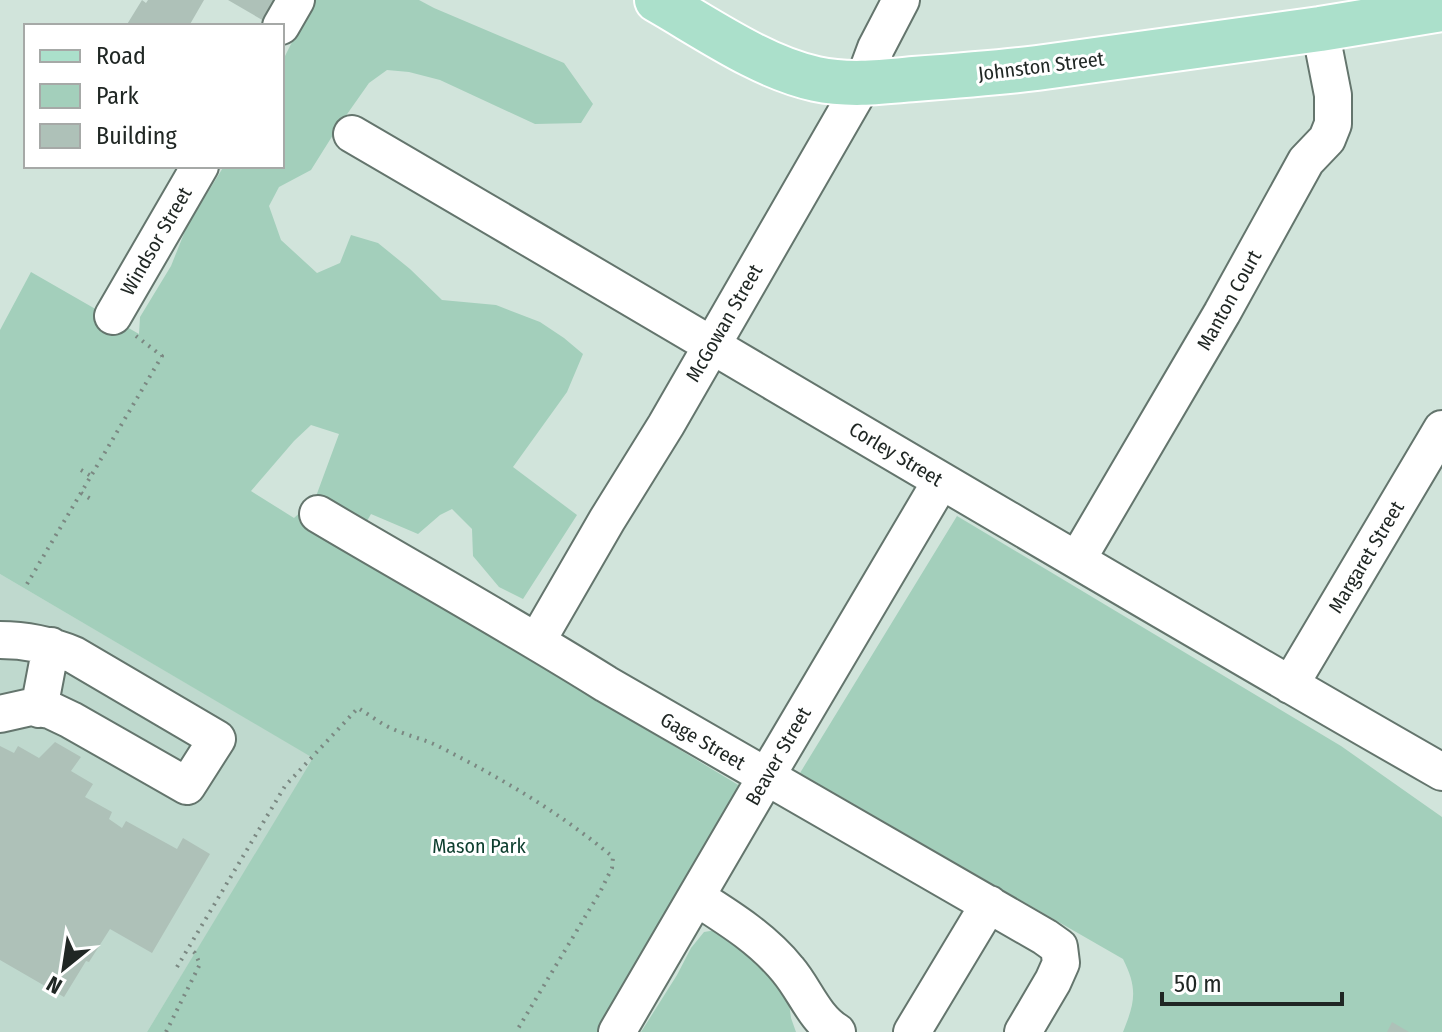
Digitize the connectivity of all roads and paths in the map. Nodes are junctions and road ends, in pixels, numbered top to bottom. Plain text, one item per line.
1 (296, 0) edge
2 (657, 0) edge
3 (901, 0) edge
4 (1442, 9) edge
5 (282, 24) edge
6 (1320, 29) junction
7 (863, 83) junction
8 (352, 134) dead end
9 (199, 168) edge
10 (113, 316) joint
11 (711, 344) junction
12 (1442, 429) edge
13 (81, 470) dead end
14 (91, 476) junction
15 (941, 481) junction
16 (81, 493) junction
17 (94, 501) dead end
18 (318, 514) dead end
19 (1077, 560) junction
20 (27, 584) dead end
21 (0, 640) edge
22 (537, 641) junction
23 (51, 646) junction
24 (1290, 685) junction
25 (39, 709) junction
26 (0, 714) edge
27 (1442, 772) edge
28 (766, 777) junction
29 (696, 897) junction
30 (989, 904) junction
31 (189, 948) junction
32 (177, 967) dead end
33 (166, 1032) edge
34 (516, 1032) edge
35 (617, 1032) edge
36 (837, 1032) edge
37 (912, 1032) edge
38 (1023, 1032) edge

1 - 5 street
2 - 7 main road, Johnston Street
3 - 7 street, McGowan Street
4 - 6 main road, Johnston Street
6 - 7 main road, Johnston Street
6 - 19 street, Manton Court
7 - 11 street, McGowan Street
8 - 11 street, Corley Street
9 - 10 street, Windsor Street
10 - 14 path
11 - 15 street, Corley Street
11 - 22 street, McGowan Street
12 - 24 street, Margaret Street
13 - 14 path
14 - 16 path
15 - 19 street, Corley Street
15 - 28 street, Beaver Street
16 - 17 path
16 - 20 path
18 - 22 street, Gage Street
19 - 24 street, Corley Street
21 - 23 street
22 - 28 street, Gage Street
23 - 25 street
23 - 25 street
24 - 27 street, Corley Street
25 - 26 street
28 - 29 street, Beaver Street
28 - 30 street, Gage Street
29 - 35 street, Beaver Street
29 - 36 street
30 - 37 street
30 - 38 street, Gage Street
31 - 32 path
31 - 33 path
31 - 34 path

